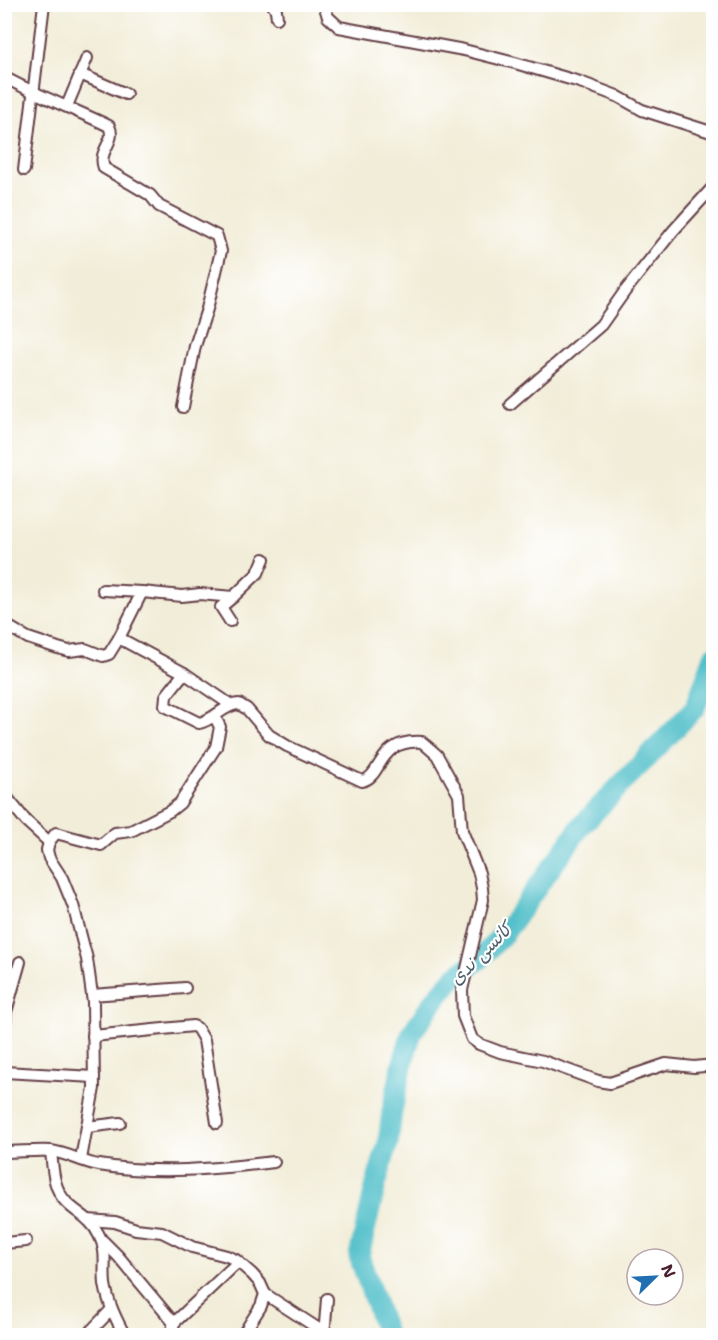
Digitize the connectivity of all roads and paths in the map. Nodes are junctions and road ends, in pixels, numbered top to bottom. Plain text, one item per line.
1 (44, 4) edge
2 (272, 4) edge
3 (324, 4) edge
4 (277, 18) dead end
5 (87, 58) dead end
6 (80, 74) junction
7 (4, 76) edge
8 (33, 93) junction
9 (126, 94) dead end
10 (67, 105) junction
11 (714, 133) edge
12 (24, 170) dead end
13 (714, 186) edge
14 (510, 404) dead end
15 (183, 408) dead end
16 (264, 559) dead end
17 (103, 590) dead end
18 (142, 592) junction
19 (234, 597) junction
20 (230, 621) dead end
21 (4, 624) edge
22 (119, 638) junction
23 (184, 673) junction
24 (231, 705) junction
25 (215, 717) junction
26 (4, 794) edge
27 (49, 842) junction
28 (20, 962) dead end
29 (184, 988) dead end
30 (92, 995) junction
31 (93, 1036) junction
32 (4, 1038) edge
33 (714, 1065) edge
34 (4, 1072) edge
35 (94, 1077) junction
36 (120, 1123) dead end
37 (217, 1123) dead end
38 (87, 1126) junction
39 (51, 1151) junction
40 (4, 1152) edge
41 (81, 1158) junction
42 (274, 1162) dead end
43 (88, 1220) junction
44 (101, 1239) junction
45 (26, 1241) dead end
46 (4, 1243) edge
47 (238, 1262) junction
48 (265, 1294) junction
49 (327, 1299) dead end
50 (111, 1310) junction
51 (174, 1323) junction
52 (325, 1334) edge
53 (86, 1335) edge
54 (125, 1335) edge
55 (170, 1335) edge
56 (242, 1335) edge

1 - 8 street
2 - 4 street
3 - 11 street
5 - 6 street
6 - 9 street
6 - 10 street
7 - 8 street
8 - 10 street
8 - 12 street
10 - 15 street
13 - 14 street
16 - 19 street
17 - 18 street
18 - 19 street
18 - 22 street
19 - 20 street
21 - 22 street
22 - 23 street
23 - 24 street
23 - 25 street
24 - 25 street
24 - 33 street
25 - 27 street
26 - 27 street
27 - 30 street
28 - 32 street
29 - 30 street
30 - 31 street
31 - 35 street
31 - 37 street
34 - 35 street
35 - 38 street
36 - 38 street
38 - 41 street
39 - 40 street
39 - 41 street
39 - 43 street
41 - 42 street
43 - 44 street
43 - 47 street
44 - 50 street
44 - 51 street
45 - 46 street
47 - 48 street
47 - 51 street
48 - 52 street
48 - 56 street
49 - 52 street
50 - 53 street
50 - 54 street
51 - 55 street

